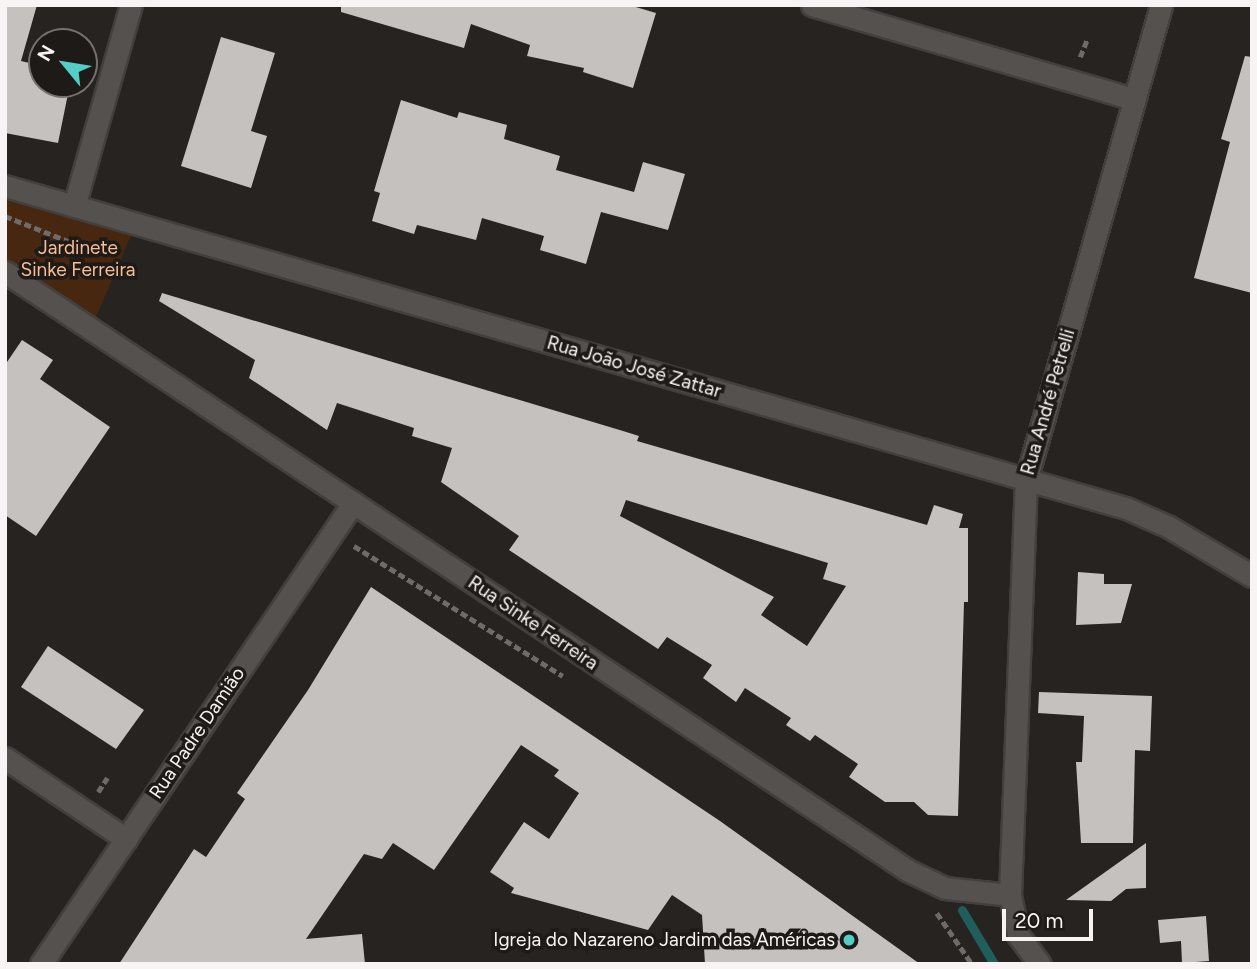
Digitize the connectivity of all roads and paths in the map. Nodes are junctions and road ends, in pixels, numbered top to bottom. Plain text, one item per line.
1 (131, 5) edge
2 (812, 5) edge
3 (1161, 5) edge
4 (1134, 99) junction
5 (5, 186) edge
6 (74, 206) junction
7 (5, 216) edge
8 (89, 249) dead end
9 (5, 272) edge
10 (1026, 480) junction
11 (353, 503) junction
12 (346, 552) dead end
13 (1252, 576) edge
14 (574, 683) dead end
15 (5, 758) edge
16 (126, 839) junction
17 (1010, 895) junction
18 (931, 905) dead end
19 (41, 964) edge
20 (972, 964) edge
21 (1040, 964) edge

1 - 6 street
2 - 4 street
3 - 4 street, Rua André Petrelli
4 - 10 street, Rua André Petrelli
5 - 6 street, Rua João José Zattar
6 - 10 street, Rua João José Zattar
7 - 8 path
9 - 11 street, Rua Sinke Ferreira
10 - 13 street, Rua João José Zattar
10 - 17 street, Rua André Petrelli
11 - 16 street, Rua Padre Damião
11 - 17 street, Rua Sinke Ferreira
12 - 14 path
15 - 16 street
16 - 19 street, Rua Padre Damião
17 - 21 street
18 - 20 path

